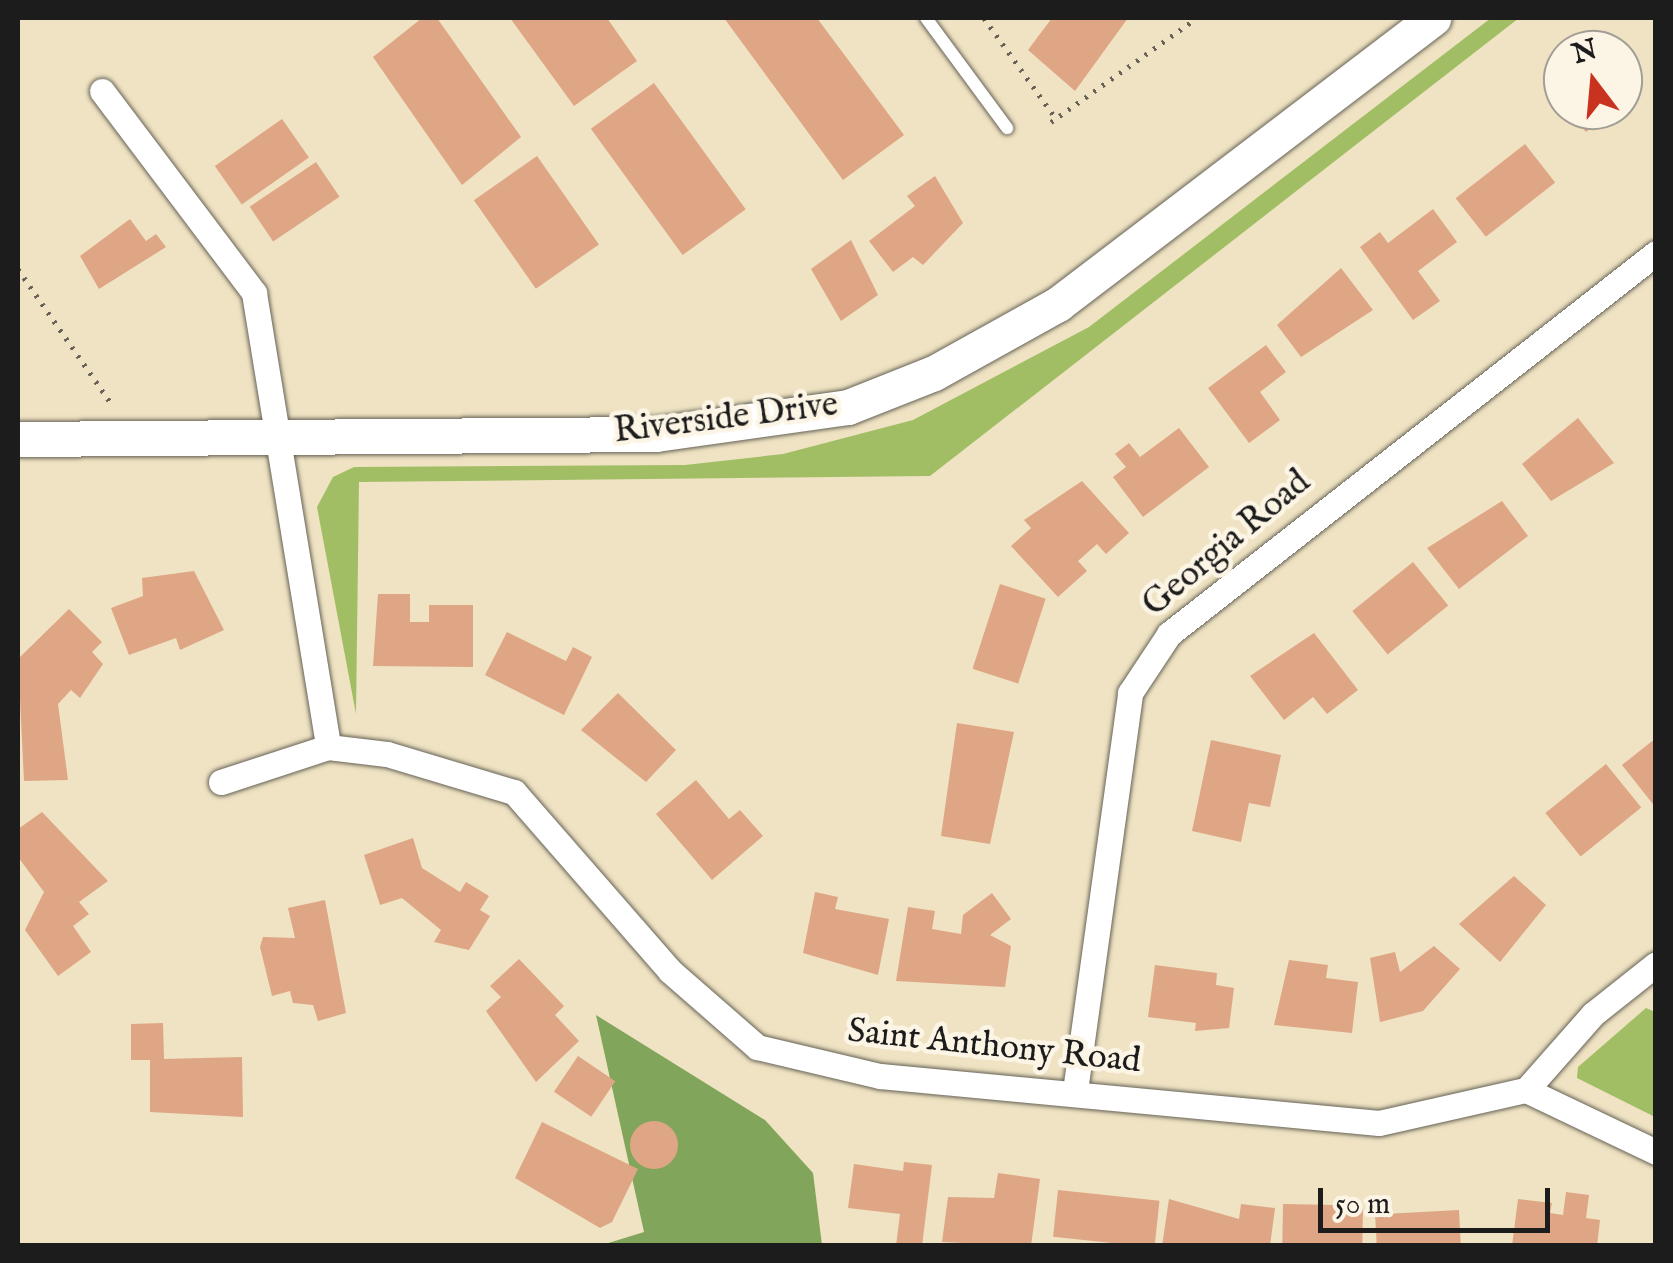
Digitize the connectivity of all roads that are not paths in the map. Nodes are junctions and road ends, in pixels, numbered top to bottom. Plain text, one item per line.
1 (926, 18) edge
2 (1434, 18) edge
3 (102, 91) dead end
4 (1007, 128) dead end
5 (1656, 253) edge
6 (279, 437) junction
7 (18, 439) edge
8 (328, 747) junction
9 (222, 782) dead end
10 (1656, 964) edge
11 (1526, 1090) junction
12 (1075, 1092) junction
13 (1656, 1152) edge

1 - 4 lane
2 - 6 main road, Riverside Drive
3 - 6 street
5 - 12 street, Georgia Road
6 - 7 main road, Riverside Drive
6 - 8 street
8 - 9 street, Saint Anthony Road
8 - 12 street, Saint Anthony Road
10 - 11 street
11 - 12 street, Saint Anthony Road
11 - 13 street

